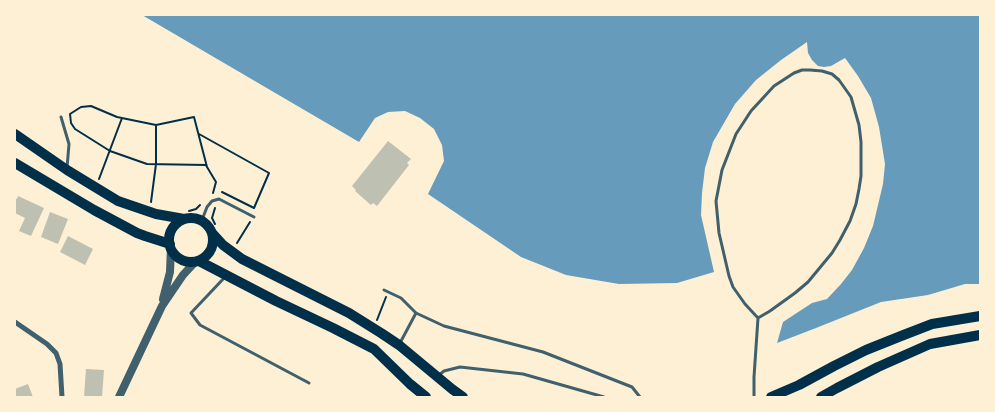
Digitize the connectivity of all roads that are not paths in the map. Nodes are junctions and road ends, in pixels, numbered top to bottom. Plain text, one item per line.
1 (61, 117) dead end
2 (15, 134) edge
3 (15, 163) edge
4 (67, 170) junction
5 (185, 215) junction
6 (252, 218) road end
7 (202, 220) junction
8 (216, 231) junction
9 (170, 245) junction
10 (197, 261) junction
11 (227, 275) junction
12 (384, 290) dead end
13 (162, 306) junction
14 (416, 313) junction
15 (980, 316) edge
16 (758, 318) junction
17 (15, 322) edge
18 (980, 335) edge
19 (399, 345) junction
20 (436, 376) junction
21 (309, 383) dead end
22 (62, 397) edge
23 (119, 397) edge
24 (426, 397) edge
25 (464, 397) edge
26 (604, 397) edge
27 (640, 397) edge
28 (754, 397) edge
29 (771, 397) edge
30 (821, 397) edge

1 - 4 lane
2 - 4 highway
3 - 9 highway
4 - 5 highway
5 - 7 highway
5 - 9 highway
6 - 7 lane
7 - 8 highway
8 - 10 highway
8 - 19 highway
9 - 10 highway
9 - 13 street
10 - 11 highway
10 - 13 street
11 - 21 lane
11 - 24 highway
12 - 14 lane
13 - 23 street
14 - 19 lane
14 - 27 lane
15 - 29 highway
16 - 16 lane
16 - 28 lane
17 - 22 street
18 - 30 highway
19 - 20 highway
20 - 25 highway
20 - 26 lane

